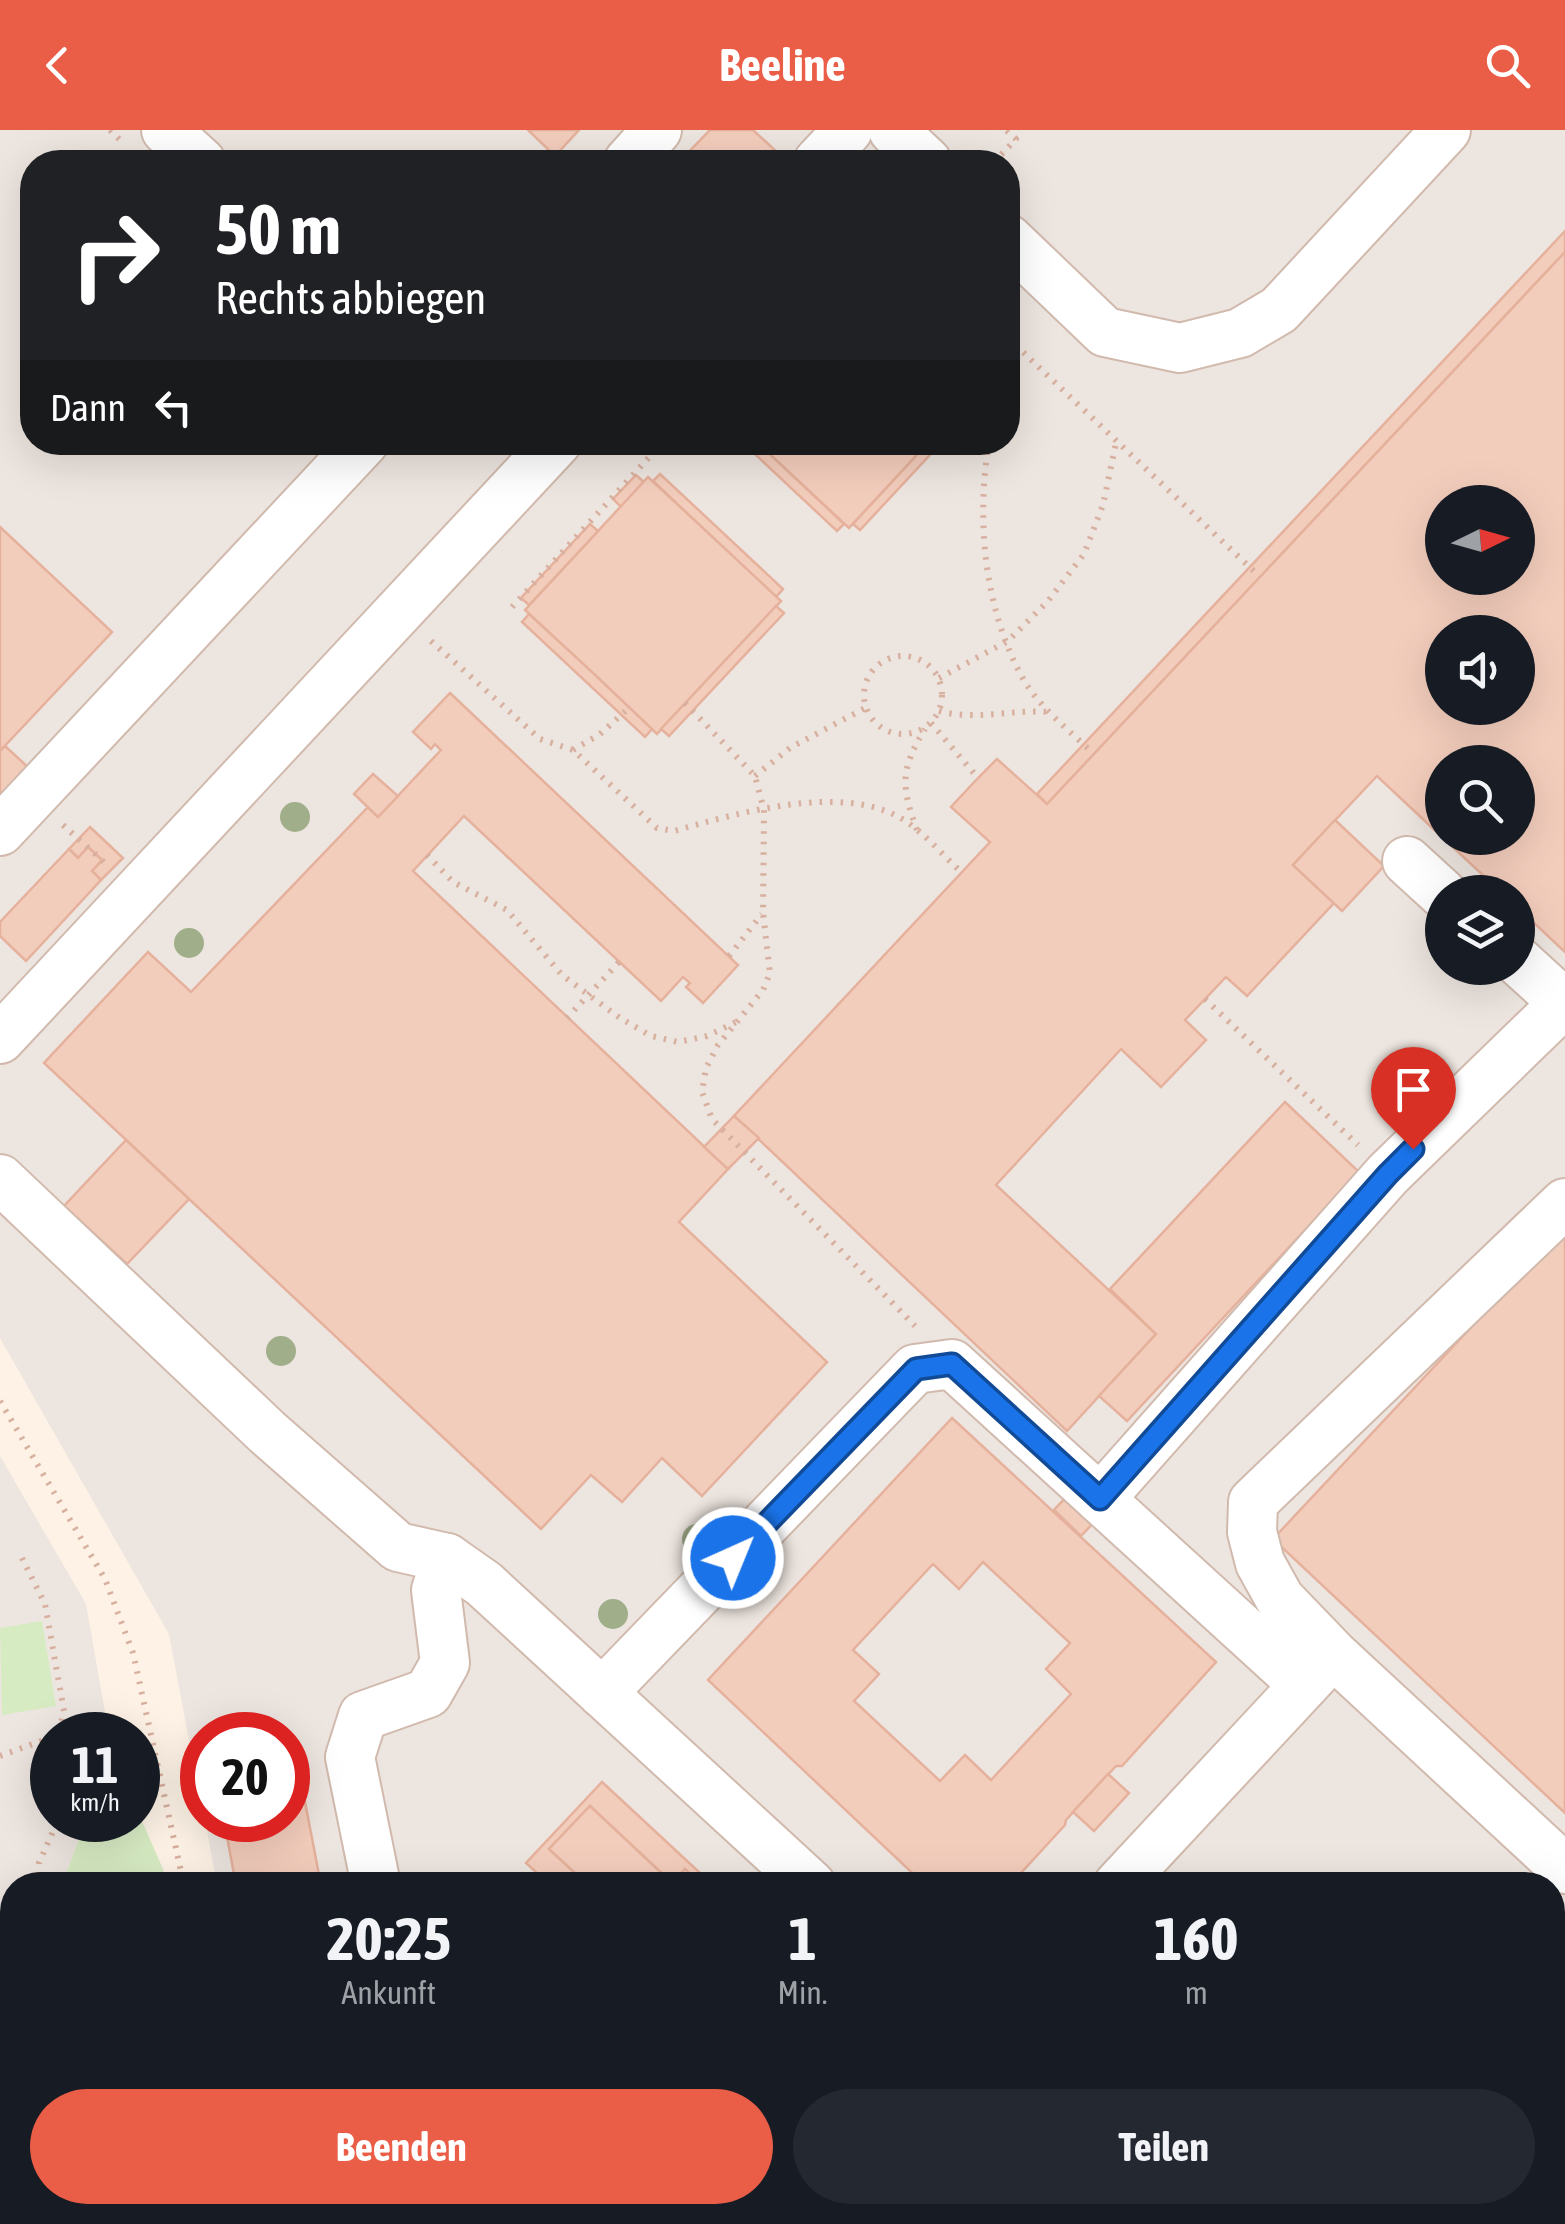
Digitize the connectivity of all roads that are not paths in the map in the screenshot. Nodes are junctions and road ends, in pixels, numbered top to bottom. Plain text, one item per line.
1 (166, 130) edge
2 (657, 130) edge
3 (848, 130) edge
4 (894, 130) edge
5 (1446, 130) edge
6 (188, 150) edge
7 (639, 150) edge
8 (829, 150) edge
9 (915, 150) edge
10 (1020, 251) edge
11 (352, 455) edge
12 (545, 455) edge
13 (0, 831) edge
14 (1407, 861) dead end
15 (1425, 877) edge
16 (1535, 977) edge
17 (1564, 1003) edge
18 (0, 1039) edge
19 (0, 1180) edge
20 (1565, 1203) edge
21 (1100, 1499) junction
22 (447, 1558) junction
23 (1318, 1670) junction
24 (602, 1693) junction
25 (1565, 1870) edge
26 (373, 1872) edge
27 (797, 1872) edge
28 (1130, 1872) edge

1 - 6 lane
2 - 7 lane
3 - 8 lane
4 - 9 lane
5 - 10 lane
11 - 13 lane
12 - 18 lane
14 - 15 lane
16 - 17 lane
17 - 21 lane
19 - 22 lane
20 - 23 lane
21 - 23 lane
21 - 24 lane
22 - 24 lane
22 - 26 lane
23 - 25 lane
23 - 28 lane
24 - 27 lane

